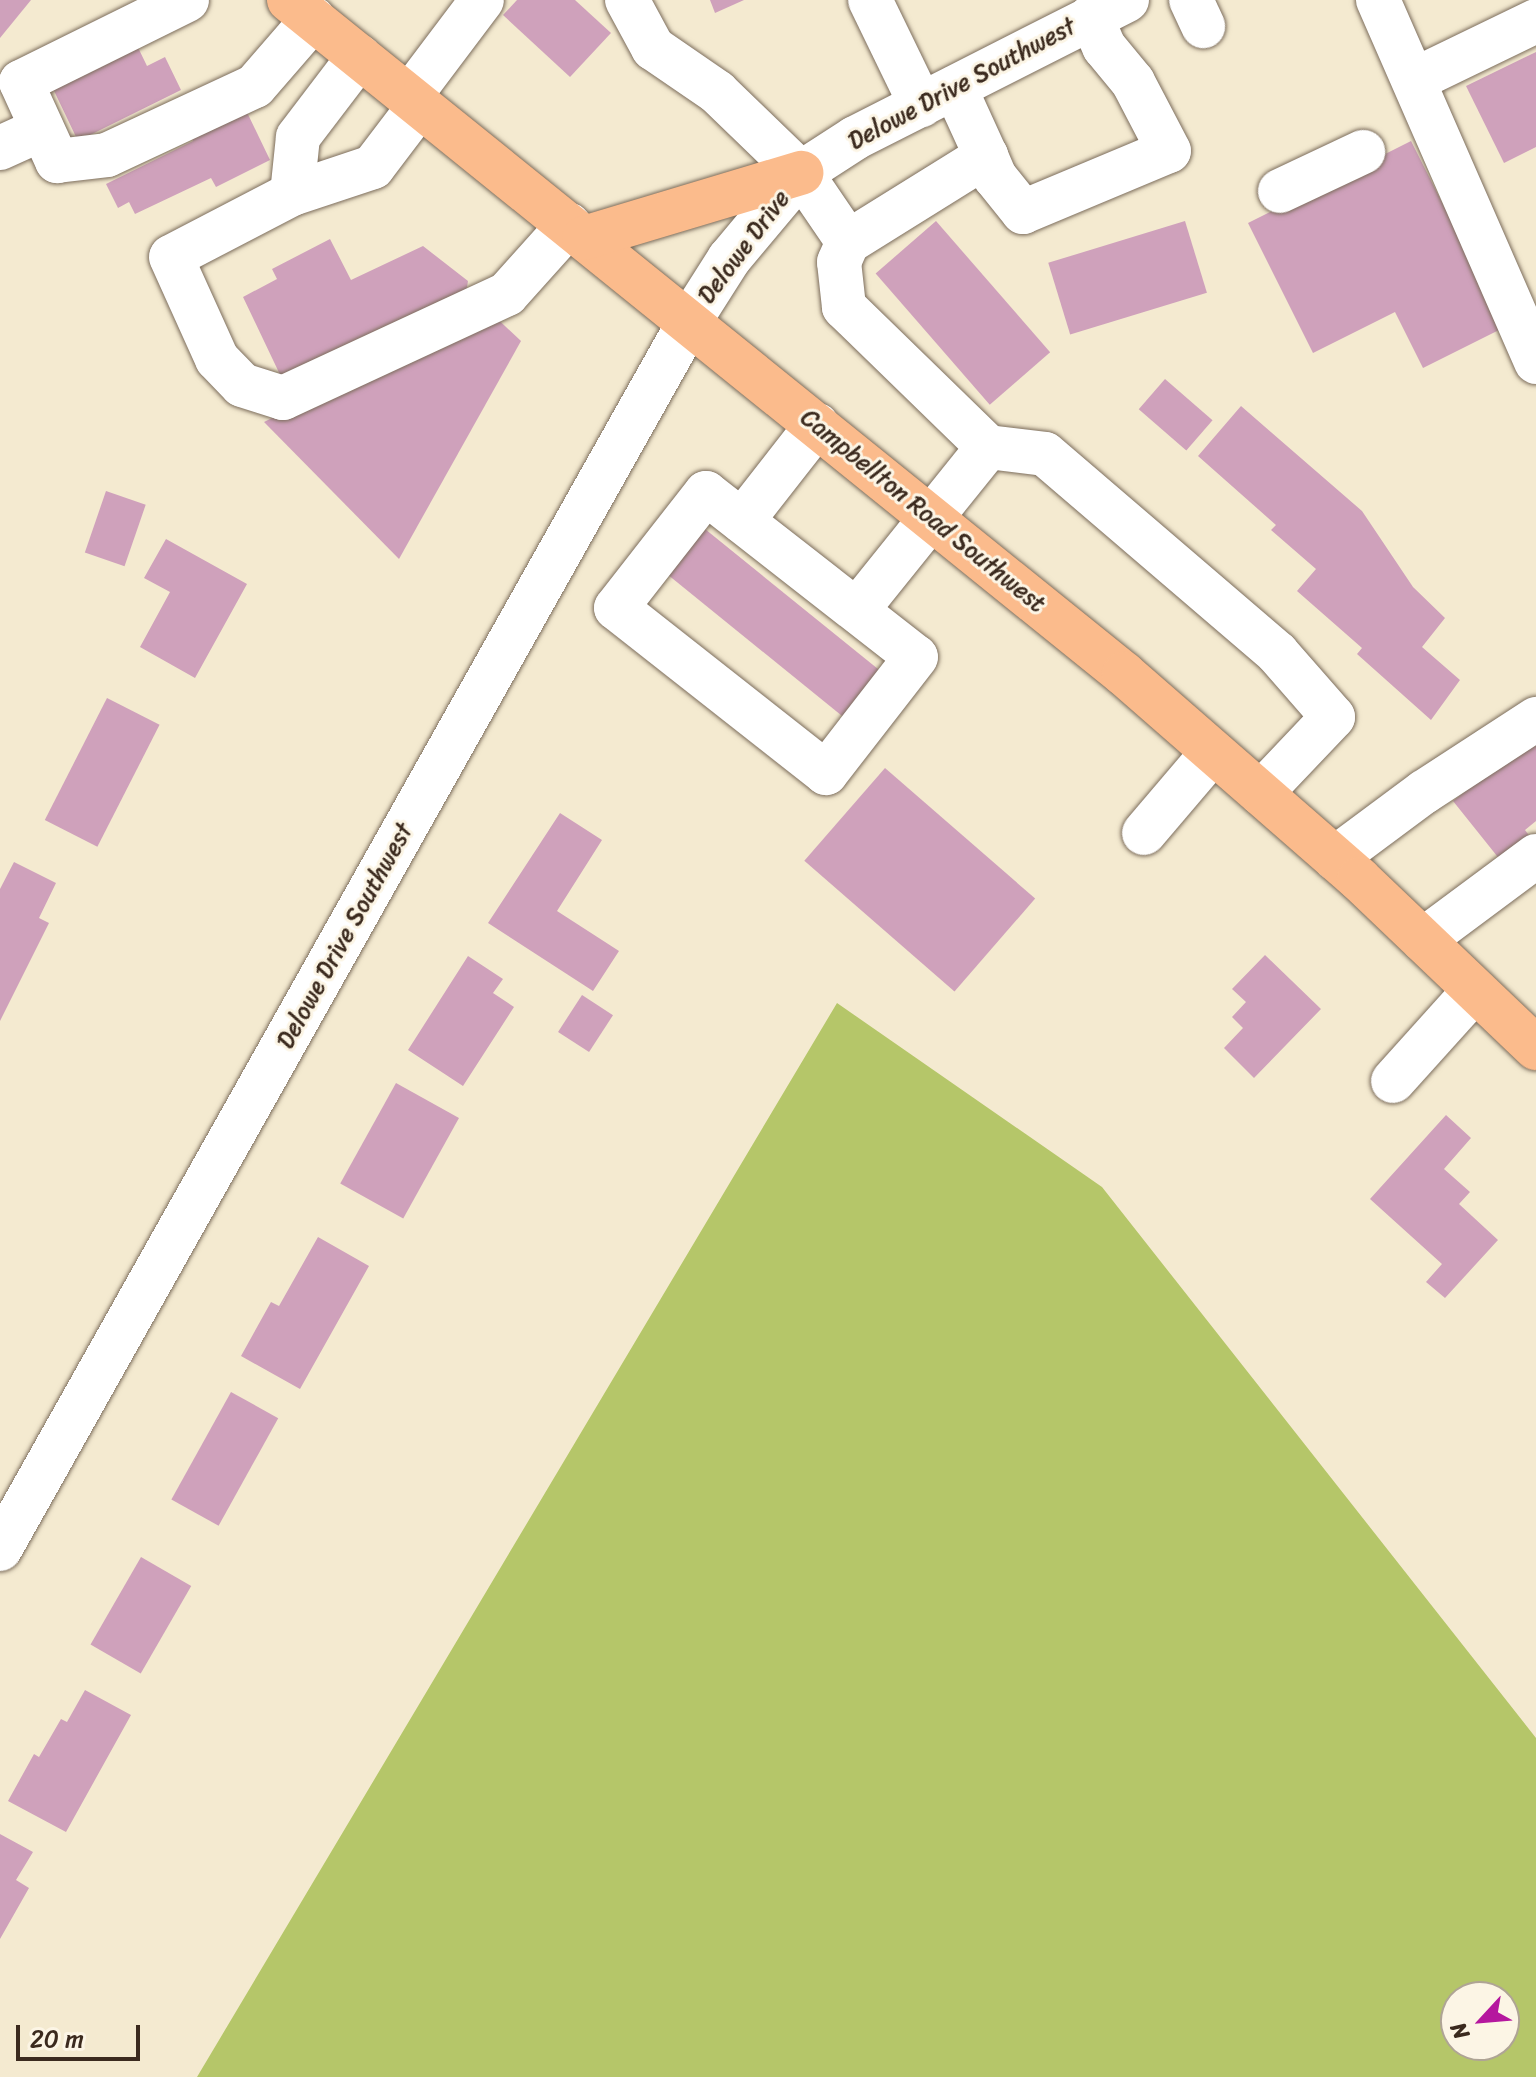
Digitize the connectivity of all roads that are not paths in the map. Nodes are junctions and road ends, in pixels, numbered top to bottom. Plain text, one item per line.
1 (187, 0) edge
2 (482, 0) edge
3 (627, 0) edge
4 (870, 0) edge
5 (1378, 0) edge
6 (1109, 8) edge
7 (301, 9) edge
8 (1536, 21) edge
9 (359, 57) junction
10 (1414, 80) junction
11 (938, 96) junction
12 (414, 101) junction
13 (42, 129) junction
14 (0, 148) edge
15 (1363, 152) dead end
16 (986, 156) junction
17 (801, 173) junction
18 (1280, 191) dead end
19 (292, 194) junction
20 (576, 232) junction
21 (848, 242) junction
22 (689, 322) junction
23 (1531, 337) edge
24 (817, 425) junction
25 (988, 447) junction
26 (931, 518) junction
27 (742, 521) junction
28 (857, 610) junction
29 (1536, 719) edge
30 (1213, 752) junction
31 (1261, 793) junction
32 (1144, 833) dead end
33 (1536, 856) edge
34 (1335, 858) junction
35 (1423, 940) junction
36 (1475, 990) junction
37 (1534, 1043) edge
38 (1393, 1081) dead end
39 (0, 1549) edge

1 - 13 street
2 - 12 street
3 - 17 street
4 - 11 street
5 - 10 street
6 - 11 street, Delowe Drive Southwest
6 - 16 street
7 - 9 main road, Campbellton Road Southwest
7 - 13 street
8 - 10 street
9 - 12 main road, Campbellton Road Southwest
9 - 19 street
10 - 23 street
11 - 16 street
11 - 17 street, Delowe Drive Southwest
12 - 19 street
12 - 20 main road, Campbellton Road Southwest
13 - 14 street
15 - 18 street
16 - 21 street
17 - 20 main road
17 - 21 street
17 - 22 street, Delowe Drive
19 - 20 street
20 - 22 main road, Campbellton Road Southwest
21 - 25 street
22 - 24 main road, Campbellton Road Southwest
22 - 39 street, Delowe Drive Southwest
24 - 26 main road, Campbellton Road Southwest
24 - 27 street
25 - 26 street
25 - 31 street
26 - 28 street
26 - 30 main road, Campbellton Road Southwest
27 - 28 street
27 - 28 street
29 - 34 street
30 - 31 main road, Campbellton Road Southwest
30 - 32 street
31 - 34 main road, Campbellton Road Southwest
33 - 35 street
34 - 35 main road, Campbellton Road Southwest
35 - 36 main road, Campbellton Road Southwest
36 - 37 main road, Campbellton Road Southwest
36 - 38 street

